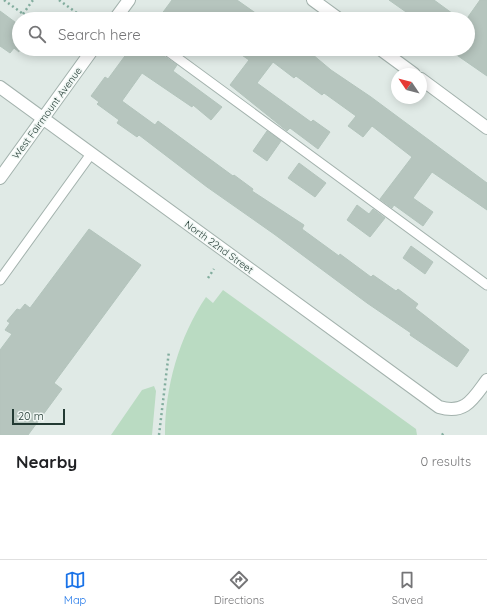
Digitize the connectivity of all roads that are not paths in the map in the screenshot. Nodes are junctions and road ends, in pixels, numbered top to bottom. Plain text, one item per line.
1 (129, 0) edge
2 (313, 0) edge
3 (122, 12) edge
4 (329, 12) edge
5 (88, 56) edge
6 (175, 56) edge
7 (390, 56) edge
8 (406, 68) edge
9 (427, 83) edge
10 (0, 87) edge
11 (42, 119) junction
12 (487, 128) edge
13 (92, 154) junction
14 (0, 178) edge
15 (0, 280) edge
16 (487, 285) edge
17 (487, 380) edge

1 - 3 street
2 - 4 street
5 - 11 street, West Fairmount Avenue
6 - 16 lane
7 - 8 street
9 - 12 street
10 - 11 street, North 22nd Street
11 - 13 street, North 22nd Street
11 - 14 street, West Fairmount Avenue
13 - 15 lane
13 - 17 street, North 22nd Street

